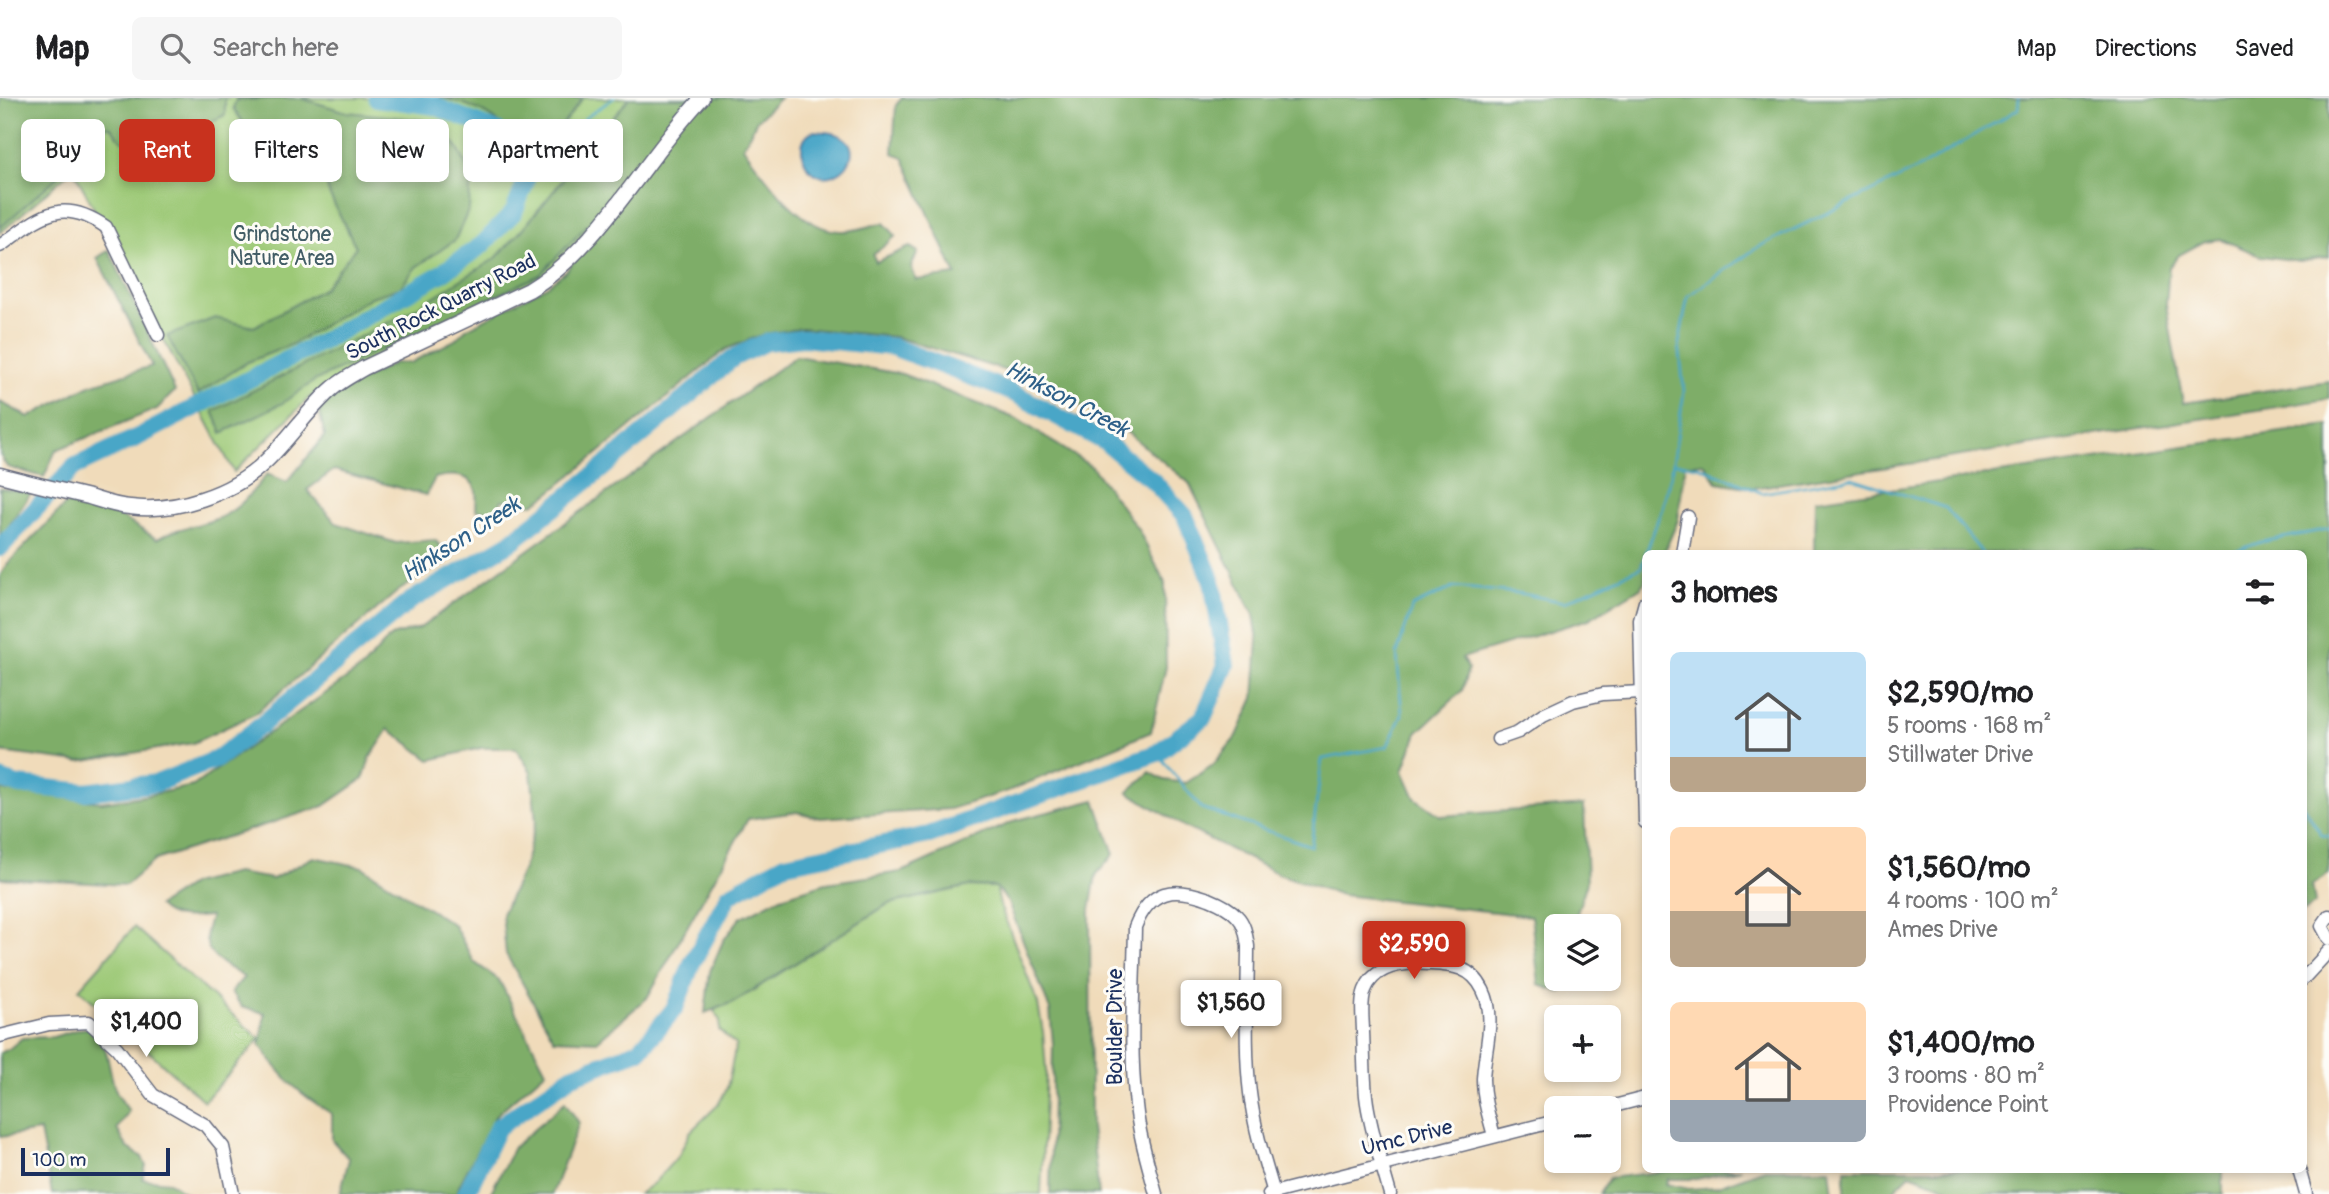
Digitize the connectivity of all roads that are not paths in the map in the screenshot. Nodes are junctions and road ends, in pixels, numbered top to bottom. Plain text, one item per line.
1 (702, 98) edge
2 (0, 246) edge
3 (158, 335) dead end
4 (4, 476) edge
5 (1688, 517) dead end
6 (1682, 550) edge
7 (1642, 613) edge
8 (1642, 692) joint
9 (1498, 739) dead end
10 (2329, 916) edge
11 (2329, 939) edge
12 (2329, 951) edge
13 (2307, 975) edge
14 (0, 1036) edge
15 (1642, 1099) edge
16 (1621, 1104) edge
17 (1544, 1124) edge
18 (1494, 1136) junction
19 (1382, 1164) junction
20 (2300, 1173) edge
21 (1271, 1193) edge
22 (233, 1194) edge
23 (1156, 1194) edge
24 (1390, 1194) edge
25 (2306, 1194) edge

1 - 4 street, South Rock Quarry Road
2 - 3 street
5 - 6 street
7 - 8 street
8 - 9 street
10 - 11 street
12 - 13 street
14 - 22 street
15 - 16 street
17 - 18 street, Umc Drive
18 - 19 street, Umc Drive
18 - 19 street
19 - 21 street, Umc Drive
19 - 24 street
20 - 25 street
21 - 23 street, Boulder Drive

